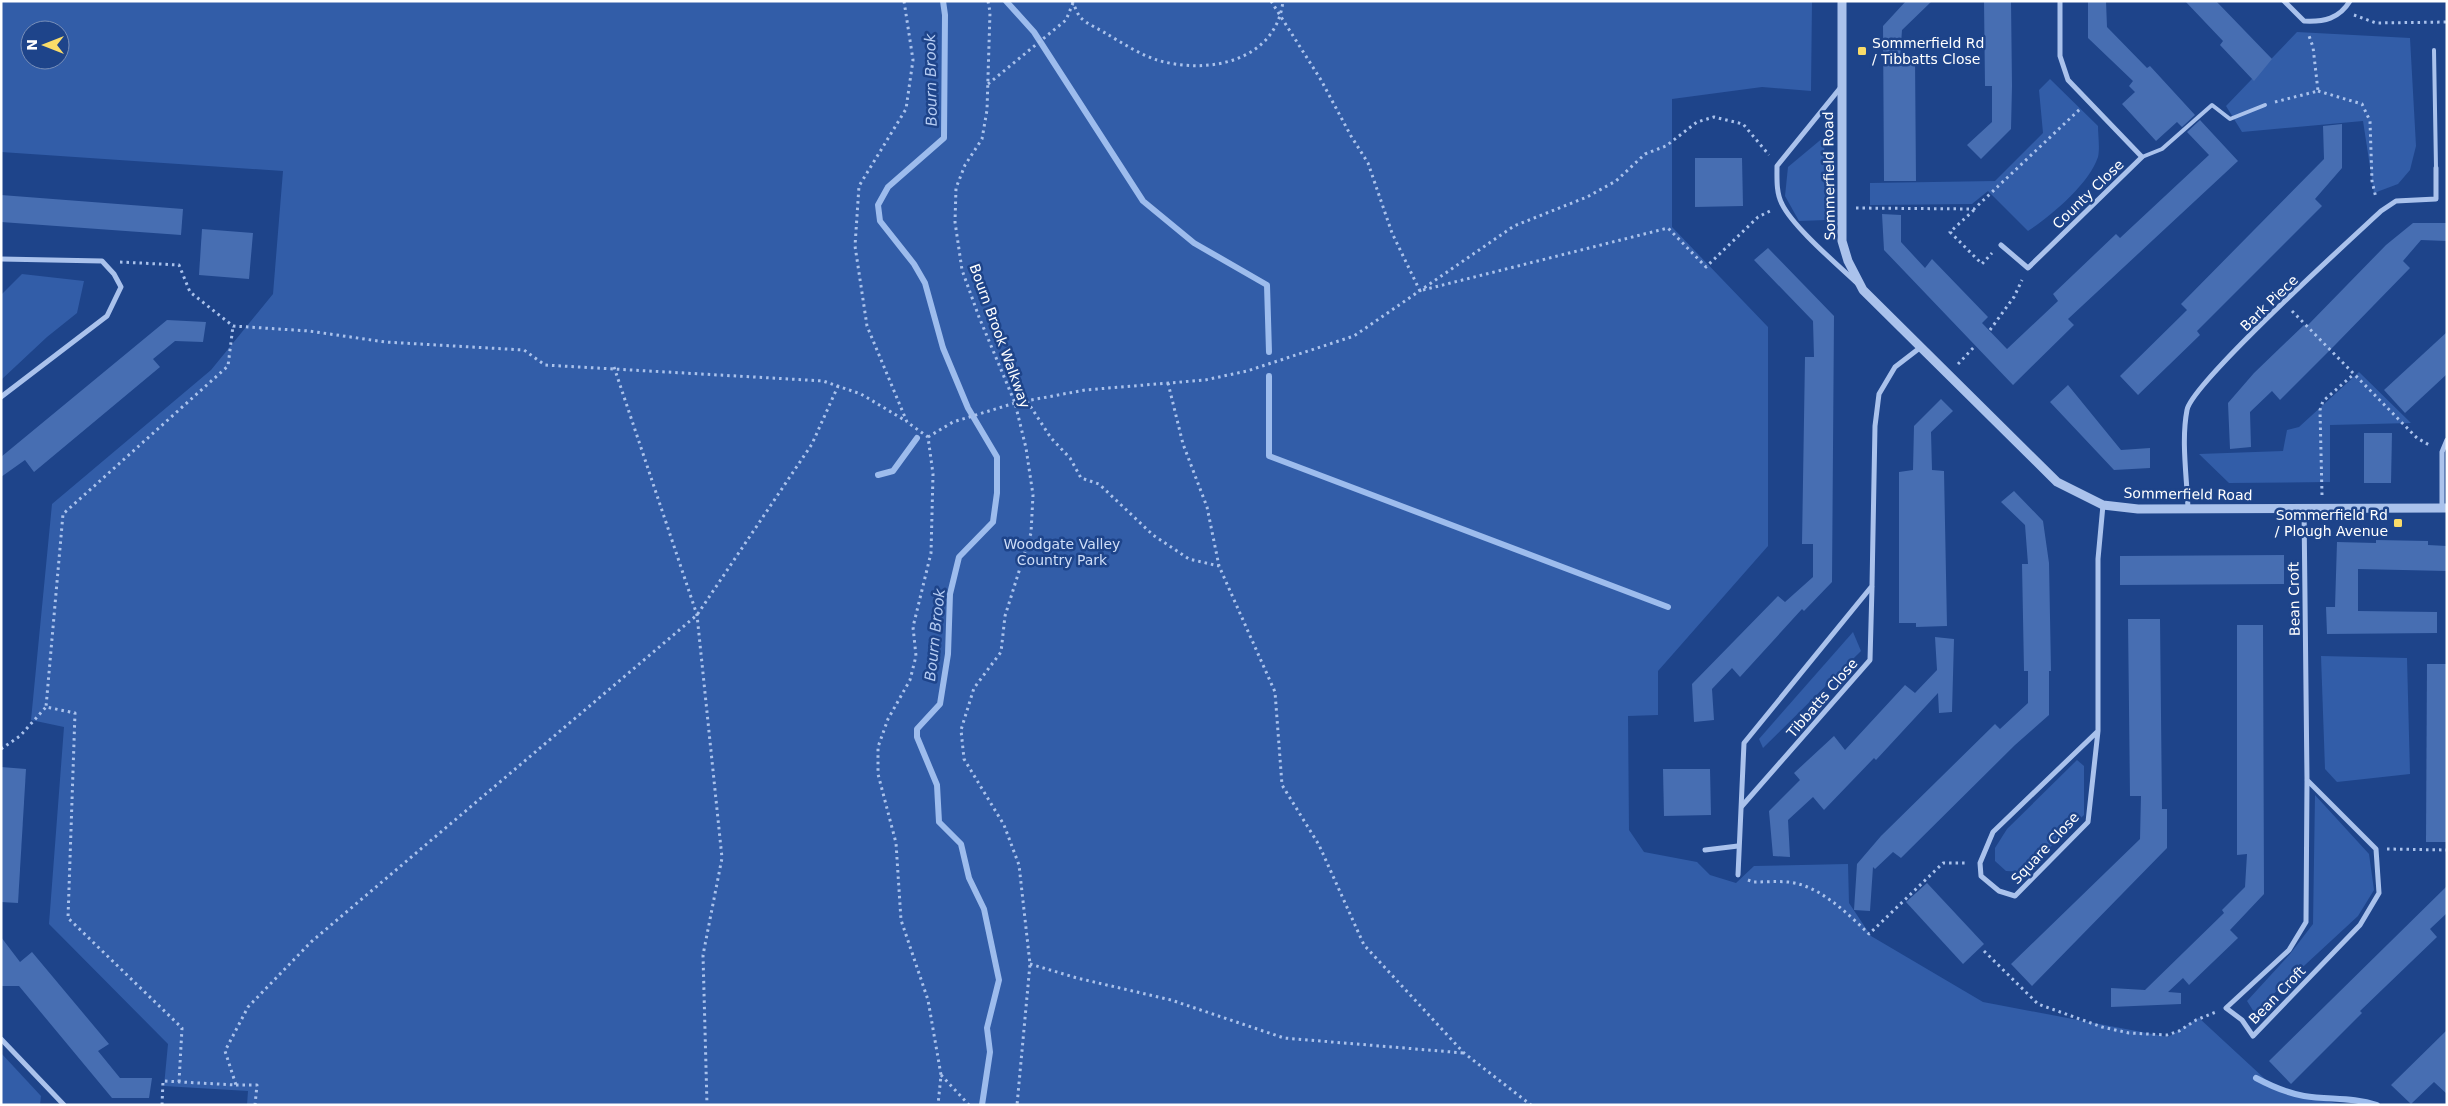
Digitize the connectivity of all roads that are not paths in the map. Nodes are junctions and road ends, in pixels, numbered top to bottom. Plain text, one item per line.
1 (1842, 1) edge
2 (2060, 1) edge
3 (2284, 1) edge
4 (2350, 1) edge
5 (2434, 50) dead end
6 (1842, 87) junction
7 (2264, 105) road end
8 (2142, 157) junction
9 (2436, 168) joint
10 (2001, 245) road end
11 (1, 259) edge
12 (1863, 290) junction
13 (1921, 347) junction
14 (1, 397) edge
15 (2447, 440) edge
16 (2103, 505) junction
17 (2304, 508) junction
18 (2444, 508) edge
19 (2188, 509) junction
20 (1872, 586) junction
21 (2098, 731) junction
22 (2307, 780) junction
23 (1742, 806) junction
24 (1738, 846) junction
25 (1704, 850) dead end
26 (1738, 875) road end
27 (1, 1039) edge
28 (64, 1105) edge

1 - 6 street, Sommerfield Road
2 - 8 street, County Close
3 - 4 street
5 - 9 lane
6 - 12 street, Sommerfield Road
6 - 12 street, Sommerfield Road
7 - 8 lane
8 - 10 street, County Close
9 - 19 street, Bark Piece
11 - 14 street
12 - 13 street, Sommerfield Road
13 - 16 street, Sommerfield Road
13 - 20 street, Tibbatts Close
15 - 18 street
16 - 19 street, Sommerfield Road
16 - 21 street, Square Close
17 - 18 street, Sommerfield Road
17 - 19 street, Sommerfield Road
17 - 22 street, Bean Croft
20 - 23 street
20 - 23 street, Tibbatts Close
21 - 21 street, Square Close
22 - 22 street, Bean Croft
23 - 24 street
24 - 25 street
24 - 26 street
27 - 28 street

